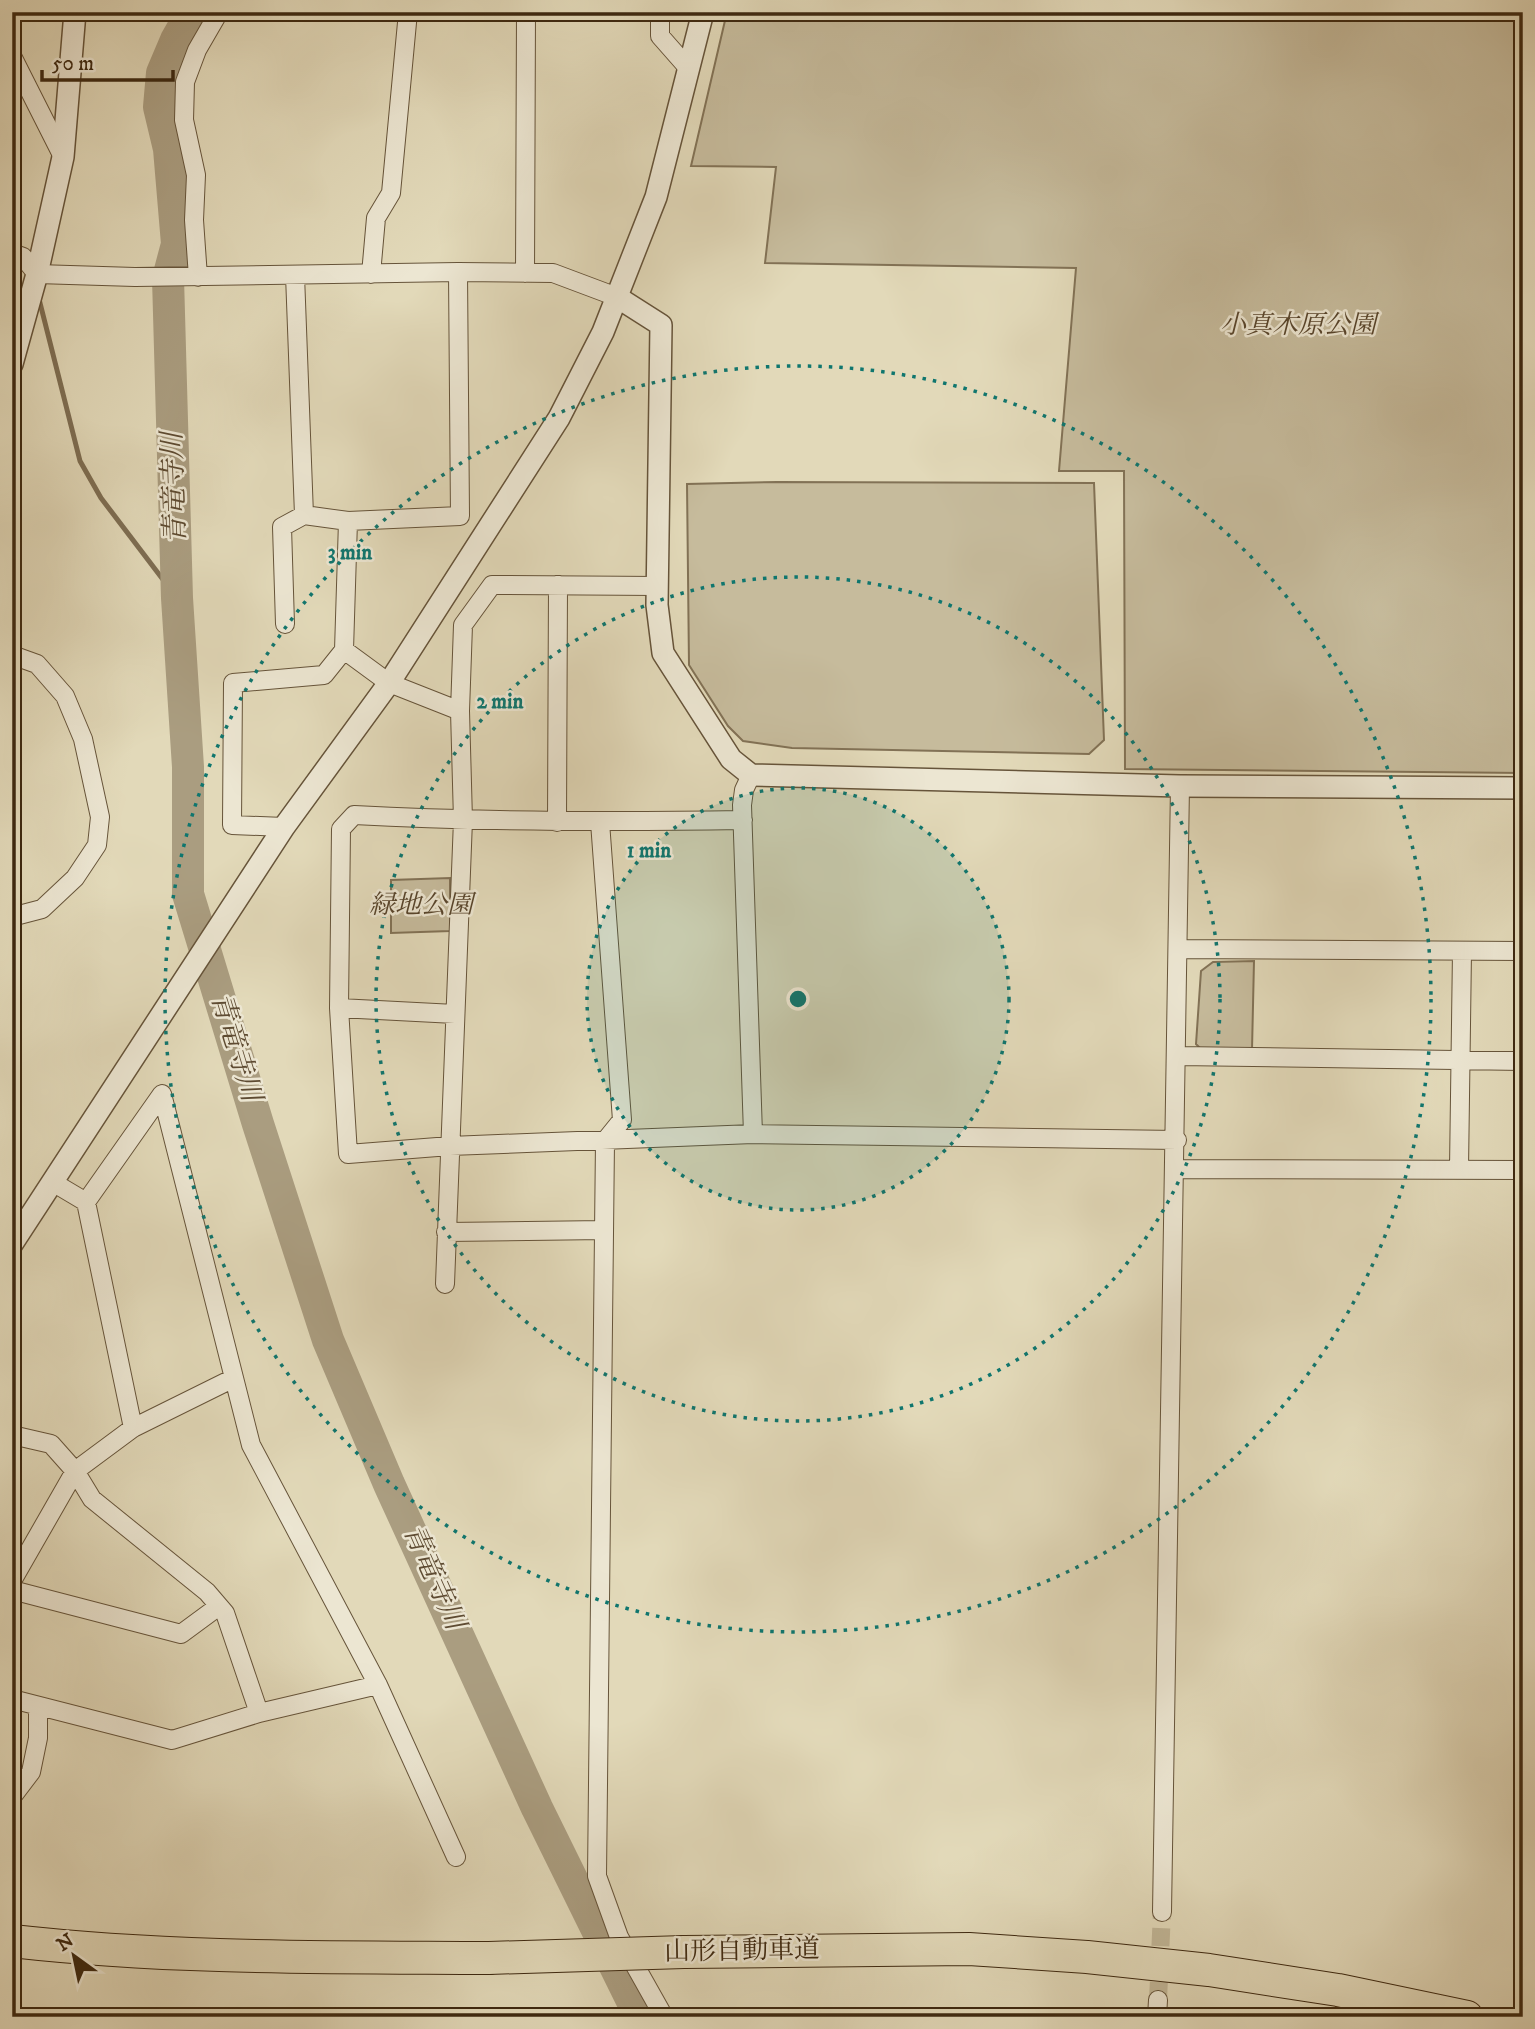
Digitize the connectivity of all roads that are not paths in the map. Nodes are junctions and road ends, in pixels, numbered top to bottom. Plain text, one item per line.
1 (75, 12) edge
2 (219, 12) edge
3 (408, 12) edge
4 (526, 12) edge
5 (660, 12) edge
6 (703, 12) edge
7 (12, 56) edge
8 (689, 69) junction
9 (63, 157) junction
10 (12, 253) edge
11 (458, 272) junction
12 (525, 273) junction
13 (37, 274) junction
14 (371, 274) junction
15 (295, 275) junction
16 (198, 277) junction
17 (617, 297) junction
18 (12, 364) edge
19 (304, 515) junction
20 (348, 521) junction
21 (558, 585) junction
22 (657, 586) junction
23 (285, 624) dead end
24 (344, 650) junction
25 (12, 656) edge
26 (389, 683) junction
27 (460, 711) junction
28 (751, 775) junction
29 (1180, 786) junction
30 (1523, 788) edge
31 (743, 820) junction
32 (463, 821) junction
33 (557, 822) junction
34 (600, 822) junction
35 (284, 827) junction
36 (12, 913) edge
37 (1178, 949) junction
38 (1462, 951) junction
39 (1523, 951) edge
40 (339, 1008) junction
41 (455, 1014) junction
42 (1178, 1056) junction
43 (1460, 1060) junction
44 (1523, 1060) edge
45 (753, 1134) junction
46 (1177, 1140) junction
47 (605, 1141) junction
48 (450, 1146) junction
49 (1176, 1169) junction
50 (1459, 1169) junction
51 (1523, 1170) edge
52 (54, 1183) junction
53 (86, 1202) junction
54 (604, 1230) junction
55 (446, 1232) junction
56 (12, 1244) edge
57 (445, 1284) dead end
58 (234, 1378) junction
59 (133, 1428) junction
60 (12, 1436) edge
61 (75, 1471) junction
62 (12, 1581) edge
63 (12, 1590) edge
64 (219, 1606) junction
65 (378, 1685) junction
66 (12, 1699) edge
67 (38, 1707) junction
68 (259, 1713) junction
69 (12, 1797) edge
70 (456, 1857) dead end
71 (1163, 1912) tunnel mouth
72 (12, 1941) edge
73 (664, 2017) edge
74 (1467, 2017) edge

1 - 9 street
2 - 16 street
3 - 14 street
4 - 12 street
5 - 8 street
6 - 8 street
7 - 9 street
8 - 17 street
9 - 13 street
10 - 13 street
11 - 12 street
11 - 14 street
11 - 20 street
12 - 17 street
13 - 16 street
13 - 18 street
14 - 15 street
15 - 16 street
15 - 19 street
17 - 22 street
17 - 26 street
19 - 20 street
19 - 23 street
20 - 24 street
21 - 22 street
21 - 27 street
21 - 33 street
22 - 28 street
24 - 26 street
24 - 35 street
25 - 36 street
26 - 27 street
26 - 35 street
27 - 32 street
28 - 29 street
28 - 31 street
29 - 30 street
29 - 37 street
31 - 34 street
31 - 45 street
32 - 33 street
32 - 40 street
32 - 41 street
33 - 34 street
34 - 47 street
35 - 52 street
37 - 38 street
37 - 42 street
38 - 39 street
38 - 43 street
40 - 41 street
40 - 48 street
41 - 48 street
42 - 43 street
42 - 46 street
43 - 44 street
43 - 50 street
45 - 46 street
45 - 47 street
46 - 49 street
47 - 48 street
47 - 54 street
48 - 55 street
49 - 50 street
49 - 71 street
50 - 51 street
52 - 53 street
52 - 56 street
53 - 58 street
53 - 59 street
54 - 55 street
54 - 73 street
55 - 57 street
58 - 59 street
58 - 65 street
59 - 61 street
60 - 61 street
61 - 62 street
61 - 64 street
63 - 64 street
64 - 68 street
65 - 68 street
65 - 70 street
66 - 67 street
67 - 68 street
67 - 69 street
72 - 74 highway, 山形自動車道, bridge

